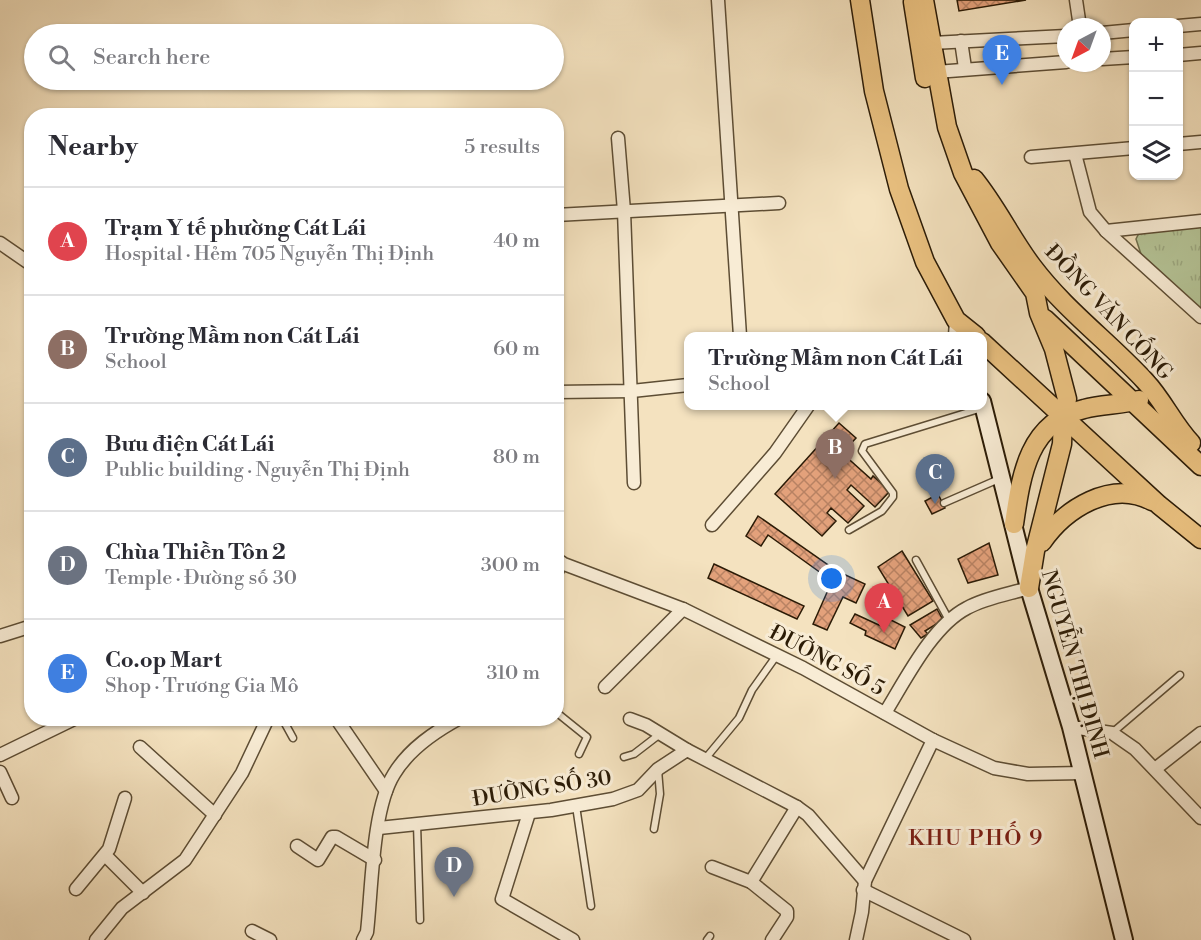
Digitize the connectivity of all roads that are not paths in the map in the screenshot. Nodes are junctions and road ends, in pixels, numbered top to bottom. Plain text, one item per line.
1 (718, 0) edge
2 (850, 0) edge
3 (860, 0) edge
4 (872, 0) edge
5 (903, 0) edge
6 (1076, 0) edge
7 (921, 1) edge
8 (1079, 18) edge
9 (1201, 24) edge
10 (1183, 26) edge
11 (1129, 30) edge
12 (1111, 32) edge
13 (1057, 36) edge
14 (922, 40) junction
15 (961, 41) junction
16 (1201, 53) edge
17 (1183, 55) edge
18 (1129, 57) edge
19 (1111, 58) edge
20 (1057, 63) edge
21 (965, 68) junction
22 (930, 73) junction
23 (874, 91) junction
24 (618, 138) dead end
25 (1201, 142) edge
26 (1183, 144) edge
27 (1129, 149) edge
28 (1076, 154) junction
29 (1031, 158) dead end
30 (958, 175) junction
31 (779, 203) dead end
32 (733, 204) junction
33 (624, 211) junction
34 (564, 215) edge
35 (1201, 221) edge
36 (1106, 231) junction
37 (0, 243) edge
38 (24, 260) edge
39 (925, 262) junction
40 (1039, 314) junction
41 (1201, 317) edge
42 (958, 331) edge
43 (740, 332) edge
44 (987, 347) edge
45 (684, 385) edge
46 (632, 391) junction
47 (564, 392) edge
48 (1157, 395) junction
49 (1132, 402) junction
50 (1111, 406) junction
51 (805, 410) edge
52 (965, 410) edge
53 (985, 410) edge
54 (1063, 417) junction
55 (1153, 421) junction
56 (1178, 429) junction
57 (1199, 457) edge
58 (1002, 477) junction
59 (634, 483) dead end
60 (944, 504) dead end
61 (1164, 510) junction
62 (1014, 524) junction
63 (712, 525) dead end
64 (849, 530) dead end
65 (1201, 539) edge
66 (1201, 550) edge
67 (1035, 551) junction
68 (916, 560) dead end
69 (564, 563) edge
70 (1029, 588) junction
71 (683, 609) junction
72 (949, 620) junction
73 (24, 628) edge
74 (0, 636) edge
75 (777, 655) junction
76 (1180, 675) dead end
77 (605, 687) dead end
78 (885, 712) junction
79 (564, 718) edge
80 (630, 719) dead end
81 (60, 726) edge
82 (264, 726) edge
83 (286, 726) edge
84 (341, 726) edge
85 (445, 726) edge
86 (1071, 727) junction
87 (1112, 732) junction
88 (1201, 733) edge
89 (660, 734) junction
90 (293, 738) dead end
91 (933, 740) junction
92 (140, 747) dead end
93 (687, 750) junction
94 (579, 754) dead end
95 (0, 755) edge
96 (624, 757) dead end
97 (705, 759) junction
98 (658, 769) junction
99 (1155, 769) junction
100 (0, 772) edge
101 (1083, 773) junction
102 (386, 791) junction
103 (12, 798) dead end
104 (124, 798) dead end
105 (576, 806) junction
106 (797, 807) junction
107 (528, 813) junction
108 (216, 815) junction
109 (1201, 818) edge
110 (417, 823) junction
111 (379, 828) junction
112 (654, 829) dead end
113 (297, 846) dead end
114 (105, 855) junction
115 (375, 860) junction
116 (712, 867) dead end
117 (751, 882) junction
118 (864, 886) junction
119 (76, 889) dead end
120 (143, 893) junction
121 (591, 906) dead end
122 (420, 920) dead end
123 (553, 929) junction
124 (252, 931) dead end
125 (96, 940) edge
126 (270, 940) edge
127 (363, 940) edge
128 (546, 940) edge
129 (573, 940) edge
130 (772, 940) edge
131 (856, 940) edge
132 (964, 940) edge
133 (1124, 940) edge

1 - 32 street
2 - 39 main road
3 - 23 main road
4 - 23 main road
5 - 14 main road
6 - 8 street
7 - 14 main road
9 - 10 street
11 - 12 street
13 - 15 street
14 - 15 street
14 - 22 main road
15 - 21 street
16 - 17 street
18 - 19 street
20 - 21 street
21 - 22 street
22 - 30 main road
23 - 39 main road
24 - 33 street
25 - 26 street
27 - 28 street
28 - 29 street
28 - 36 street
30 - 40 main road
30 - 48 main road, ĐỒNG VĂN CỐNG
31 - 32 street
32 - 33 street
32 - 43 street
33 - 34 street
33 - 46 street
35 - 36 street
36 - 41 street
37 - 38 street
39 - 42 main road
40 - 49 main road, ĐỒNG VĂN CỐNG
40 - 54 main road
44 - 54 main road
45 - 46 street
46 - 47 street
46 - 59 street
48 - 49 main road
48 - 56 main road, ĐỒNG VĂN CỐNG
49 - 50 main road
49 - 55 main road, ĐỒNG VĂN CỐNG
49 - 56 main road
50 - 54 main road
50 - 55 main road
51 - 63 street
52 - 64 lane
53 - 58 main road, NGUYỄN THỊ ĐỊNH
54 - 61 main road
54 - 62 main road
54 - 67 main road
55 - 57 main road, ĐỒNG VĂN CỐNG
56 - 57 main road, ĐỒNG VĂN CỐNG
58 - 60 lane
58 - 62 main road, NGUYỄN THỊ ĐỊNH
61 - 65 main road
61 - 66 main road
61 - 67 main road
62 - 70 main road, NGUYỄN THỊ ĐỊNH
67 - 70 main road
68 - 72 lane
69 - 71 street, ĐƯỜNG SỐ 5
70 - 72 street
70 - 86 main road, NGUYỄN THỊ ĐỊNH
71 - 75 street, ĐƯỜNG SỐ 5
71 - 77 street
72 - 78 street
73 - 74 street
75 - 78 street, ĐƯỜNG SỐ 5
75 - 97 lane
76 - 87 lane
78 - 91 street, ĐƯỜNG SỐ 5
79 - 94 lane
80 - 89 street
81 - 95 street
82 - 108 street
83 - 90 lane
84 - 102 street
85 - 102 street
86 - 87 street
86 - 101 main road, NGUYỄN THỊ ĐỊNH
87 - 99 street
88 - 99 street
89 - 93 street
89 - 96 lane
91 - 101 street, ĐƯỜNG SỐ 5
91 - 118 street
92 - 108 street
93 - 97 street
93 - 98 street, ĐƯỜNG SỐ 30
97 - 106 street
98 - 105 street, ĐƯỜNG SỐ 30
98 - 112 lane
99 - 109 street
100 - 103 street
101 - 133 main road, NGUYỄN THỊ ĐỊNH
102 - 111 street
104 - 114 street
105 - 107 street, ĐƯỜNG SỐ 30
105 - 121 lane
106 - 117 street
106 - 118 street
107 - 110 street, ĐƯỜNG SỐ 30
107 - 123 street
108 - 120 street
110 - 111 street, ĐƯỜNG SỐ 30
110 - 122 lane
111 - 115 street
113 - 115 street
114 - 119 street
114 - 120 street
115 - 127 street
116 - 117 street
117 - 130 street
118 - 131 street
118 - 132 street
120 - 125 street
123 - 128 street
123 - 129 street
124 - 126 street

